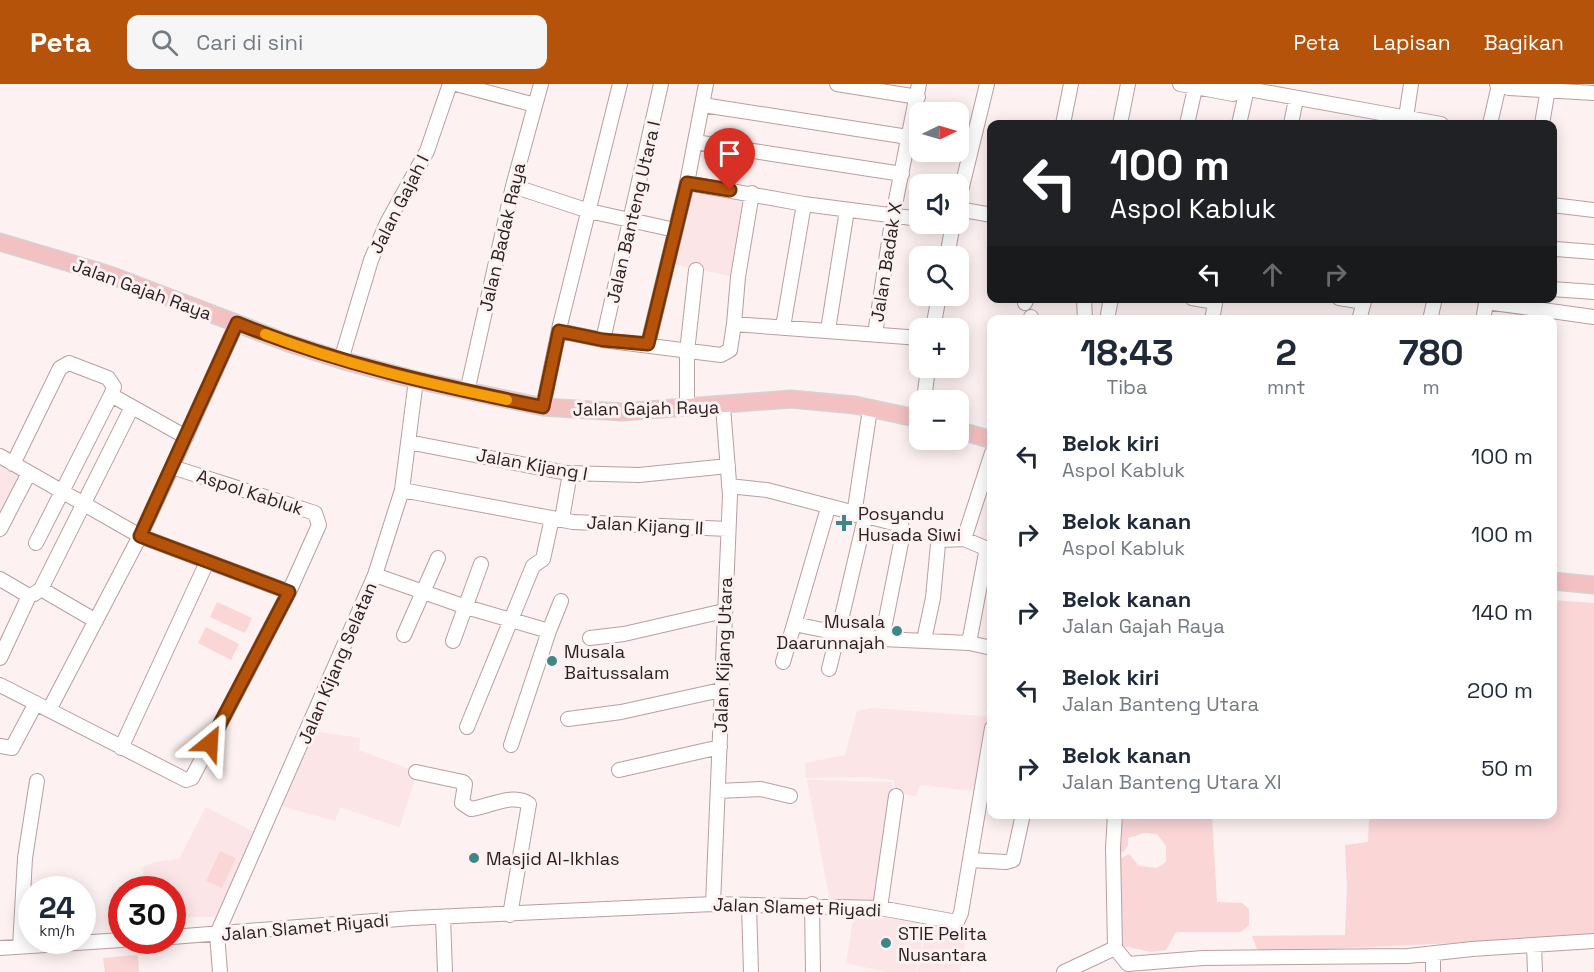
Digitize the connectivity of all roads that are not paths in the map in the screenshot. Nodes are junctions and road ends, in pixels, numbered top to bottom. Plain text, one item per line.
1 (458, 84) edge
2 (541, 84) edge
3 (620, 84) edge
4 (662, 84) edge
5 (706, 84) edge
6 (837, 84) edge
7 (987, 84) edge
8 (1071, 84) edge
9 (1128, 84) edge
10 (1180, 84) edge
11 (1221, 84) edge
12 (1411, 84) edge
13 (1196, 85) edge
14 (1498, 85) edge
15 (1548, 89) junction
16 (919, 91) edge
17 (1246, 93) junction
18 (1594, 93) edge
19 (1295, 103) junction
20 (535, 105) junction
21 (703, 105) junction
22 (1064, 120) edge
23 (1121, 120) edge
24 (1188, 120) edge
25 (1240, 120) edge
26 (1292, 120) edge
27 (1365, 120) edge
28 (1393, 120) edge
29 (1405, 120) edge
30 (1491, 120) edge
31 (1543, 120) edge
32 (908, 137) junction
33 (695, 142) junction
34 (902, 174) junction
35 (965, 174) edge
36 (687, 183) junction
37 (513, 186) junction
38 (752, 193) junction
39 (804, 204) junction
40 (1557, 206) edge
41 (847, 210) junction
42 (1594, 210) edge
43 (588, 211) junction
44 (969, 211) edge
45 (987, 213) edge
46 (893, 215) junction
47 (909, 217) edge
48 (631, 221) junction
49 (675, 230) junction
50 (0, 242) edge
51 (1557, 249) edge
52 (1594, 252) edge
53 (696, 270) dead end
54 (1557, 289) edge
55 (1594, 292) edge
56 (1505, 303) edge
57 (1594, 317) edge
58 (237, 323) junction
59 (734, 324) junction
60 (783, 327) junction
61 (828, 330) junction
62 (559, 331) junction
63 (875, 334) junction
64 (909, 337) edge
65 (603, 340) junction
66 (648, 344) junction
67 (687, 352) junction
68 (341, 360) junction
69 (416, 380) junction
70 (466, 392) junction
71 (111, 395) junction
72 (132, 407) junction
73 (543, 407) junction
74 (723, 407) junction
75 (687, 408) junction
76 (870, 409) junction
77 (909, 417) edge
78 (969, 433) edge
79 (186, 437) junction
80 (987, 439) edge
81 (408, 442) junction
82 (0, 456) edge
83 (14, 464) junction
84 (729, 466) junction
85 (172, 467) junction
86 (987, 468) edge
87 (29, 473) junction
88 (570, 473) junction
89 (729, 486) junction
90 (402, 490) junction
91 (63, 492) junction
92 (84, 503) junction
93 (828, 508) junction
94 (860, 516) junction
95 (557, 519) junction
96 (0, 529) edge
97 (728, 529) junction
98 (140, 536) junction
99 (964, 539) junction
100 (36, 543) dead end
101 (438, 558) dead end
102 (207, 562) junction
103 (481, 564) dead end
104 (375, 575) junction
105 (0, 579) edge
106 (1557, 581) edge
107 (1594, 585) edge
108 (289, 592) junction
109 (423, 592) junction
110 (35, 593) junction
111 (561, 601) dead end
112 (466, 607) junction
113 (724, 611) junction
114 (511, 620) junction
115 (96, 621) junction
116 (794, 624) junction
117 (549, 631) junction
118 (838, 633) junction
119 (404, 635) dead end
120 (590, 638) dead end
121 (882, 639) junction
122 (924, 640) junction
123 (453, 641) dead end
124 (969, 643) junction
125 (987, 647) edge
126 (0, 658) edge
127 (783, 662) dead end
128 (829, 669) dead end
129 (0, 685) edge
130 (721, 690) junction
131 (36, 703) junction
132 (49, 710) junction
133 (568, 719) dead end
134 (467, 727) dead end
135 (511, 745) dead end
136 (0, 746) edge
137 (720, 747) junction
138 (121, 748) junction
139 (987, 758) edge
140 (619, 770) dead end
141 (416, 772) dead end
142 (37, 781) dead end
143 (718, 791) junction
144 (790, 796) dead end
145 (896, 796) dead end
146 (1022, 819) edge
147 (1115, 819) edge
148 (970, 860) junction
149 (24, 876) edge
150 (713, 904) junction
151 (812, 904) junction
152 (749, 905) junction
153 (880, 908) junction
154 (510, 915) junction
155 (442, 917) junction
156 (217, 934) junction
157 (186, 936) edge
158 (1594, 941) edge
159 (1534, 945) junction
160 (18, 947) edge
161 (0, 948) edge
162 (1115, 948) junction
163 (1433, 954) junction
164 (1204, 965) edge
165 (1287, 965) edge
166 (1355, 965) edge
167 (1127, 968) edge
168 (220, 972) edge
169 (445, 972) edge
170 (751, 972) edge
171 (813, 972) edge
172 (1064, 972) edge
173 (1433, 972) edge
174 (1535, 972) edge

1 - 20 street
1 - 68 street, Jalan Gajah I
2 - 20 street, Jalan Badak Raya
3 - 43 street
4 - 48 street, Jalan Banteng Utara I
5 - 21 street
6 - 16 street
7 - 35 street
8 - 22 street
9 - 23 street
10 - 13 street
11 - 17 street
12 - 29 street
13 - 17 street
13 - 24 street
14 - 15 street
14 - 30 street
15 - 18 street
15 - 31 street
16 - 32 street, Jalan Badak X
17 - 19 street
17 - 25 street
19 - 26 street
19 - 27 street
19 - 28 street
20 - 37 street, Jalan Badak Raya
21 - 32 street
21 - 33 street
32 - 34 street, Jalan Badak X
33 - 34 street
33 - 36 street
34 - 46 street, Jalan Badak X
36 - 38 street
36 - 49 street
37 - 43 street
37 - 70 street, Jalan Badak Raya
38 - 39 street
38 - 59 street
39 - 41 street
39 - 60 street
40 - 42 street
41 - 46 street
41 - 61 street
43 - 48 street
43 - 62 street
44 - 45 street
46 - 47 street
46 - 63 street, Jalan Badak X
48 - 49 street
48 - 65 street, Jalan Banteng Utara I
49 - 66 street
50 - 58 main road, Jalan Gajah Raya
51 - 52 street
53 - 67 street
54 - 55 street
56 - 57 street
58 - 68 main road, Jalan Gajah Raya
58 - 79 street, Aspol Kabluk
59 - 60 street
59 - 67 street
60 - 61 street
61 - 63 street
62 - 65 street
62 - 73 street
63 - 64 street
65 - 66 street
66 - 67 street
67 - 75 street
68 - 69 main road, Jalan Gajah Raya
69 - 70 main road, Jalan Gajah Raya
69 - 81 street, Jalan Kijang Selatan
70 - 73 main road, Jalan Gajah Raya
71 - 72 street
71 - 83 street
71 - 91 street
72 - 79 street
72 - 92 street
73 - 75 main road, Jalan Gajah Raya
74 - 75 main road, Jalan Gajah Raya
74 - 76 main road, Jalan Gajah Raya
74 - 84 street, Jalan Kijang Utara
76 - 77 main road, Jalan Gajah Raya
76 - 94 street
78 - 80 main road
79 - 85 street, Aspol Kabluk
81 - 88 street, Jalan Kijang I
81 - 90 street, Jalan Kijang Selatan
82 - 83 street
83 - 87 street
84 - 88 street, Jalan Kijang I
84 - 89 street, Jalan Kijang Utara
85 - 98 street, Aspol Kabluk
85 - 108 street, Aspol Kabluk
86 - 99 street
87 - 91 street
87 - 96 street
88 - 95 street, Jalan Kijang II
89 - 93 street
89 - 97 street, Jalan Kijang Utara
90 - 95 street, Jalan Kijang II
90 - 104 street, Jalan Kijang Selatan
91 - 92 street
91 - 100 street
92 - 98 street
92 - 110 street
93 - 94 street
93 - 116 street
94 - 118 street
94 - 121 street
95 - 97 street, Jalan Kijang II
95 - 114 street
97 - 113 street, Jalan Kijang Utara
98 - 102 street
98 - 115 street, Aspol Kabluk
99 - 122 street
99 - 124 street
101 - 109 street
102 - 108 street
102 - 138 street
103 - 112 street
104 - 109 street
104 - 156 street, Jalan Kijang Selatan
105 - 110 street
106 - 107 main road
108 - 138 street, Aspol Kabluk
109 - 112 street
109 - 119 street
110 - 115 street
110 - 126 street
111 - 117 street
112 - 114 street
112 - 123 street
113 - 120 street
113 - 130 street, Jalan Kijang Utara
114 - 117 street
114 - 134 street
115 - 132 street, Aspol Kabluk
116 - 118 street
116 - 127 street
117 - 135 street
118 - 121 street
118 - 128 street
121 - 122 street
122 - 124 street
124 - 125 street
129 - 131 street, Aspol Kabluk
130 - 133 street
130 - 137 street, Jalan Kijang Utara
131 - 132 street, Aspol Kabluk
131 - 136 street
132 - 138 street, Aspol Kabluk
137 - 140 street
137 - 143 street, Jalan Kijang Utara
139 - 148 street, Jalan Slamet Riyadi
141 - 154 street
142 - 149 street
143 - 144 street
143 - 150 street, Jalan Kijang Utara
145 - 153 street
146 - 148 street
147 - 162 street
148 - 153 street, Jalan Slamet Riyadi
150 - 152 street, Jalan Slamet Riyadi
150 - 154 street, Jalan Slamet Riyadi
151 - 152 street, Jalan Slamet Riyadi
151 - 153 street, Jalan Slamet Riyadi
151 - 171 street
152 - 170 street
154 - 155 street, Jalan Slamet Riyadi
155 - 156 street, Jalan Slamet Riyadi
155 - 169 street
156 - 157 street, Jalan Slamet Riyadi
156 - 168 street
158 - 159 street
159 - 163 street
159 - 174 street
160 - 161 street
162 - 167 street
162 - 172 street
163 - 166 street
163 - 173 street
164 - 165 street
164 - 167 street
165 - 166 street

